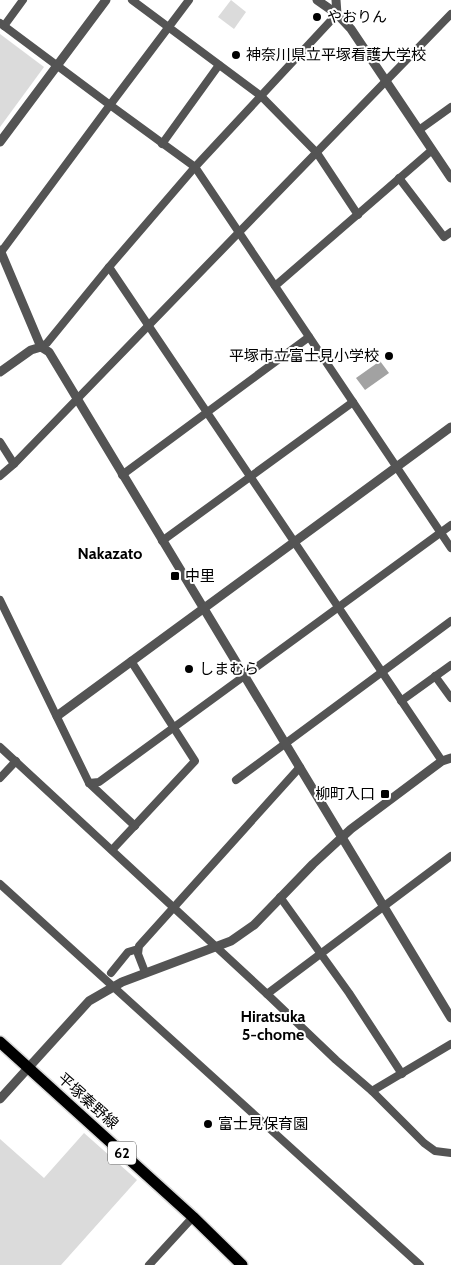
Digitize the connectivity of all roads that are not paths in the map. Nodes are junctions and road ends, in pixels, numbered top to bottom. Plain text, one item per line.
1 (23, 0) edge
2 (106, 0) edge
3 (132, 0) edge
4 (189, 0) edge
5 (317, 0) edge
6 (336, 0) edge
7 (338, 14) junction
8 (451, 14) edge
9 (2, 24) edge
10 (169, 27) junction
11 (219, 65) junction
12 (56, 66) junction
13 (386, 80) junction
14 (261, 96) junction
15 (110, 105) junction
16 (451, 107) edge
17 (419, 130) junction
18 (0, 142) edge
19 (162, 144) junction
20 (432, 150) junction
21 (317, 153) junction
22 (194, 167) junction
23 (399, 178) junction
24 (451, 178) edge
25 (358, 214) junction
26 (239, 232) junction
27 (451, 232) edge
28 (0, 251) edge
29 (109, 266) junction
30 (275, 286) junction
31 (149, 326) junction
32 (309, 337) junction
33 (41, 347) junction
34 (0, 372) edge
35 (76, 400) junction
36 (353, 402) junction
37 (207, 412) junction
38 (451, 427) edge
39 (0, 442) edge
40 (14, 464) junction
41 (396, 467) junction
42 (122, 475) junction
43 (0, 476) edge
44 (251, 477) junction
45 (451, 525) edge
46 (440, 533) junction
47 (162, 541) junction
48 (294, 542) junction
49 (451, 548) edge
50 (0, 600) edge
51 (338, 608) junction
52 (204, 610) junction
53 (451, 621) edge
54 (131, 661) junction
55 (451, 665) edge
56 (382, 672) junction
57 (245, 676) junction
58 (435, 676) junction
59 (451, 698) edge
60 (401, 701) junction
61 (57, 716) junction
62 (175, 728) junction
63 (285, 743) junction
64 (0, 747) edge
65 (451, 758) edge
66 (16, 761) junction
67 (442, 761) junction
68 (300, 767) junction
69 (0, 778) edge
70 (236, 780) dead end
71 (90, 783) junction
72 (134, 826) junction
73 (341, 837) junction
74 (112, 850) junction
75 (451, 856) edge
76 (0, 884) edge
77 (280, 897) junction
78 (173, 906) junction
79 (383, 906) junction
80 (217, 947) junction
81 (138, 949) junction
82 (320, 953) junction
83 (145, 972) junction
84 (111, 973) dead end
85 (112, 986) junction
86 (267, 994) junction
87 (451, 1018) edge
88 (0, 1042) edge
89 (451, 1044) edge
90 (28, 1068) junction
91 (402, 1074) junction
92 (372, 1091) junction
93 (0, 1099) edge
94 (451, 1153) edge
95 (193, 1218) junction
96 (149, 1265) edge
97 (242, 1265) edge
98 (420, 1265) edge

1 - 9 street
2 - 12 street
3 - 10 street
4 - 10 street
5 - 7 street
6 - 7 street
7 - 13 street
7 - 14 street
8 - 13 street
9 - 12 street
10 - 11 street
10 - 15 street
11 - 14 street
11 - 19 street
12 - 15 street
12 - 18 street
13 - 17 street
13 - 21 street
14 - 21 street
14 - 22 street
15 - 19 street
15 - 28 street
16 - 17 street
17 - 20 street
19 - 22 street
20 - 23 street
20 - 24 street
21 - 25 street
21 - 26 street
22 - 26 street
22 - 29 street
23 - 25 street
23 - 27 street
25 - 30 street
26 - 30 street
26 - 31 street
28 - 33 street
29 - 31 street
29 - 33 street
30 - 32 street
31 - 35 street
31 - 37 street
32 - 36 street
32 - 37 street
33 - 34 street
33 - 35 street
35 - 40 street
35 - 42 street
36 - 41 street
36 - 44 street
37 - 42 street
37 - 44 street
38 - 41 street
39 - 40 street
40 - 43 street
41 - 46 street
41 - 48 street
42 - 47 street
44 - 47 street
44 - 48 street
45 - 46 street
46 - 49 street
46 - 51 street
47 - 52 street
48 - 51 street
48 - 52 street
50 - 61 street
51 - 56 street
51 - 57 street
52 - 54 street
52 - 57 street
53 - 56 street
54 - 61 street
54 - 62 street
55 - 58 street
56 - 60 street
56 - 63 street
57 - 62 street
57 - 63 street
58 - 59 street
58 - 60 street
60 - 67 street
61 - 71 street
62 - 71 street
62 - 72 street
63 - 68 street
63 - 70 street
64 - 66 street
65 - 67 street
66 - 69 street
66 - 74 street
67 - 73 street
68 - 73 street
68 - 78 street
71 - 72 street
72 - 74 street
73 - 77 street
73 - 79 street
74 - 78 street
75 - 79 street
76 - 85 street
77 - 80 street
77 - 82 street
78 - 80 street
78 - 81 street
79 - 82 street
79 - 87 street
80 - 83 street
80 - 86 street
81 - 83 street
81 - 84 street
82 - 86 street
82 - 91 street
83 - 85 street
85 - 90 street
85 - 98 street
86 - 92 street
88 - 90 main road, 平塚秦野線 / 62
89 - 91 street
90 - 93 street
90 - 95 main road, 平塚秦野線 / 62
91 - 92 street
92 - 94 street
95 - 96 street
95 - 97 main road, 平塚秦野線 / 62

